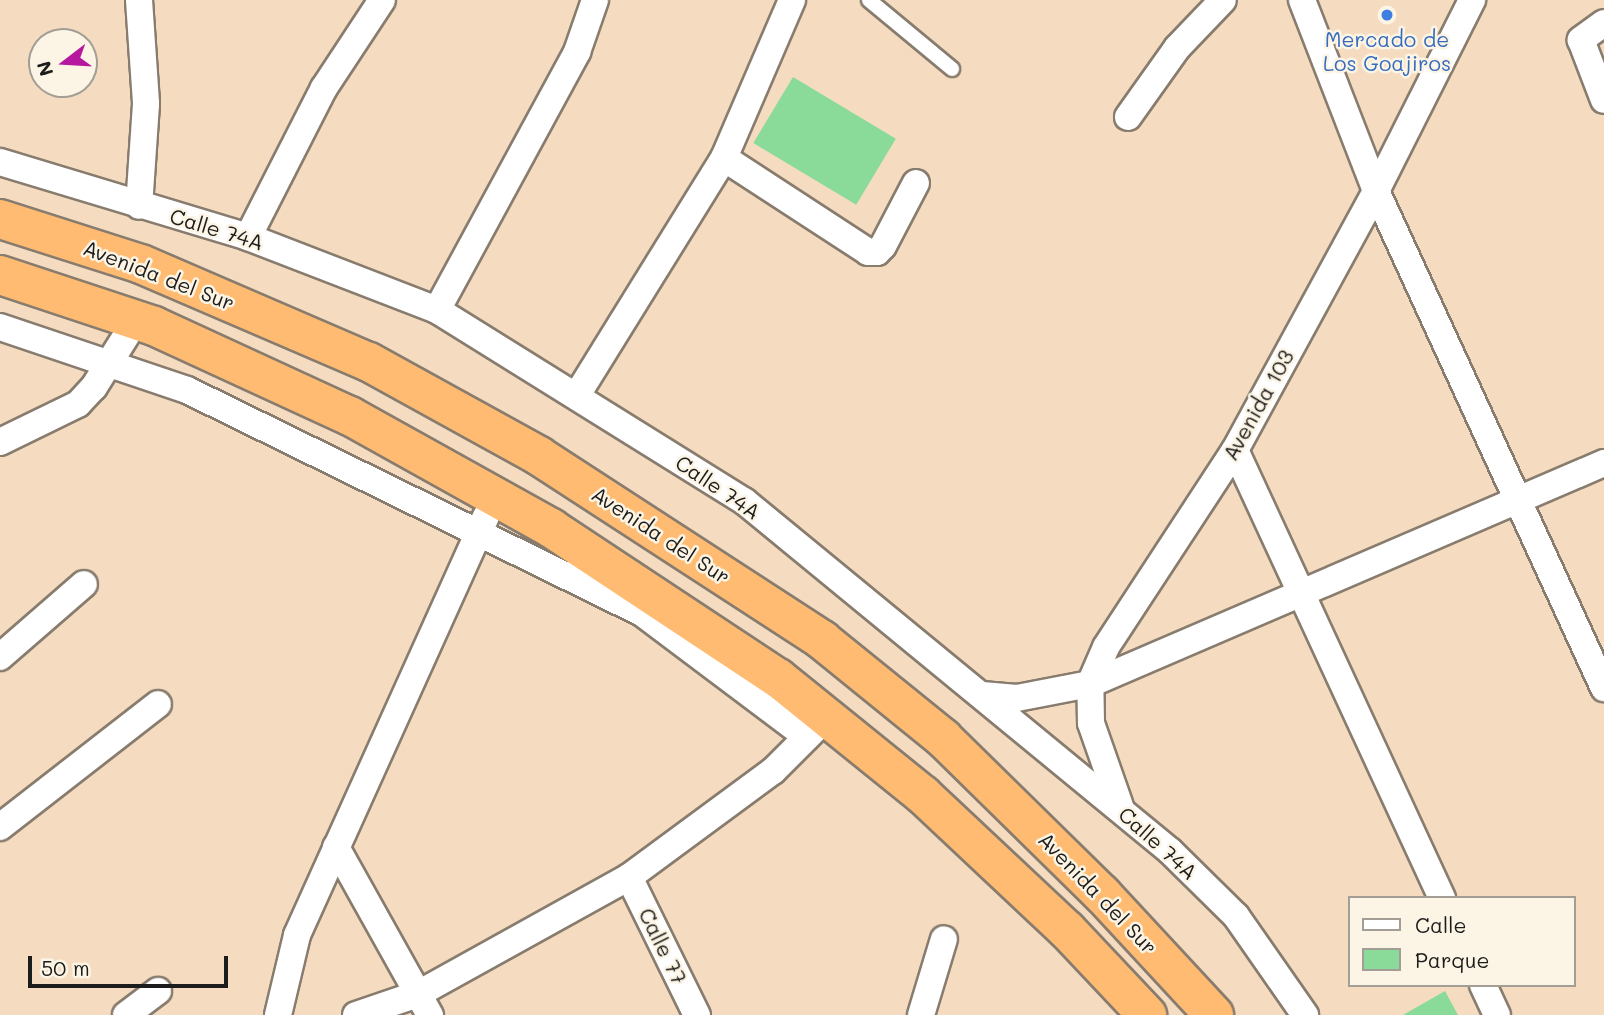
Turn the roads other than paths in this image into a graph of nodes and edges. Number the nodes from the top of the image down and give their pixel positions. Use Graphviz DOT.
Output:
graph roads {
  1 [pos="139,0"];
  2 [pos="382,0"];
  3 [pos="594,0"];
  4 [pos="792,0"];
  5 [pos="869,0"];
  6 [pos="1223,0"];
  7 [pos="1302,0"];
  8 [pos="1472,0"];
  9 [pos="1604,23"];
  10 [pos="951,69"];
  11 [pos="1604,100"];
  12 [pos="1128,117"];
  13 [pos="724,158"];
  14 [pos="0,162"];
  15 [pos="916,183"];
  16 [pos="1376,191"];
  17 [pos="139,206"];
  18 [pos="0,219"];
  19 [pos="248,237"];
  20 [pos="0,275"];
  21 [pos="437,310"];
  22 [pos="136,320"];
  23 [pos="0,327"];
  24 [pos="107,363"];
  25 [pos="578,395"];
  26 [pos="0,442"];
  27 [pos="1234,450"];
  28 [pos="1604,463"];
  29 [pos="497,497"];
  30 [pos="1518,501"];
  31 [pos="478,531"];
  32 [pos="84,584"];
  33 [pos="1300,597"];
  34 [pos="0,657"];
  35 [pos="1090,684"];
  36 [pos="1604,688"];
  37 [pos="982,695"];
  38 [pos="158,704"];
  39 [pos="817,727"];
  40 [pos="1122,811"];
  41 [pos="0,827"];
  42 [pos="336,847"];
  43 [pos="629,877"];
  44 [pos="1441,896"];
  45 [pos="944,939"];
  46 [pos="1484,987"];
  47 [pos="158,992"];
  48 [pos="424,1004"];
  49 [pos="126,1015"];
  50 [pos="278,1015"];
  51 [pos="356,1015"];
  52 [pos="697,1015"];
  53 [pos="922,1015"];
  54 [pos="1147,1015"];
  55 [pos="1214,1015"];
  56 [pos="1305,1015"];
  57 [pos="1497,1015"];
  1 -- 17 [label="street"];
  2 -- 19 [label="street"];
  3 -- 21 [label="street"];
  4 -- 13 [label="street"];
  5 -- 10 [label="lane"];
  6 -- 12 [label="street"];
  7 -- 16 [label="street"];
  8 -- 16 [label="street, Avenida 103"];
  9 -- 11 [label="street"];
  13 -- 15 [label="street"];
  13 -- 25 [label="street"];
  14 -- 17 [label="street, Calle 74A"];
  16 -- 27 [label="street, Avenida 103"];
  16 -- 30 [label="street"];
  17 -- 19 [label="street, Calle 74A"];
  18 -- 55 [label="highway, Avenida del Sur"];
  19 -- 21 [label="street, Calle 74A"];
  20 -- 22 [label="highway"];
  21 -- 25 [label="street, Calle 74A"];
  22 -- 24 [label="street"];
  22 -- 29 [label="highway"];
  23 -- 24 [label="street"];
  24 -- 26 [label="street"];
  24 -- 31 [label="street"];
  25 -- 37 [label="street, Calle 74A"];
  27 -- 33 [label="street"];
  27 -- 35 [label="street, Avenida 103"];
  28 -- 30 [label="street"];
  29 -- 31 [label="street"];
  29 -- 39 [label="highway"];
  30 -- 33 [label="street"];
  30 -- 36 [label="street"];
  31 -- 39 [label="street"];
  31 -- 42 [label="street"];
  32 -- 34 [label="street"];
  33 -- 35 [label="street"];
  33 -- 44 [label="street"];
  35 -- 37 [label="street"];
  35 -- 40 [label="street, Avenida 103"];
  37 -- 40 [label="street, Calle 74A"];
  38 -- 41 [label="street"];
  39 -- 43 [label="street"];
  39 -- 54 [label="highway"];
  40 -- 56 [label="street, Calle 74A"];
  42 -- 48 [label="street"];
  42 -- 50 [label="street"];
  43 -- 48 [label="street"];
  43 -- 52 [label="street, Calle 77"];
  45 -- 53 [label="street"];
  46 -- 57 [label="street"];
  47 -- 49 [label="street"];
  48 -- 51 [label="street"];
}
